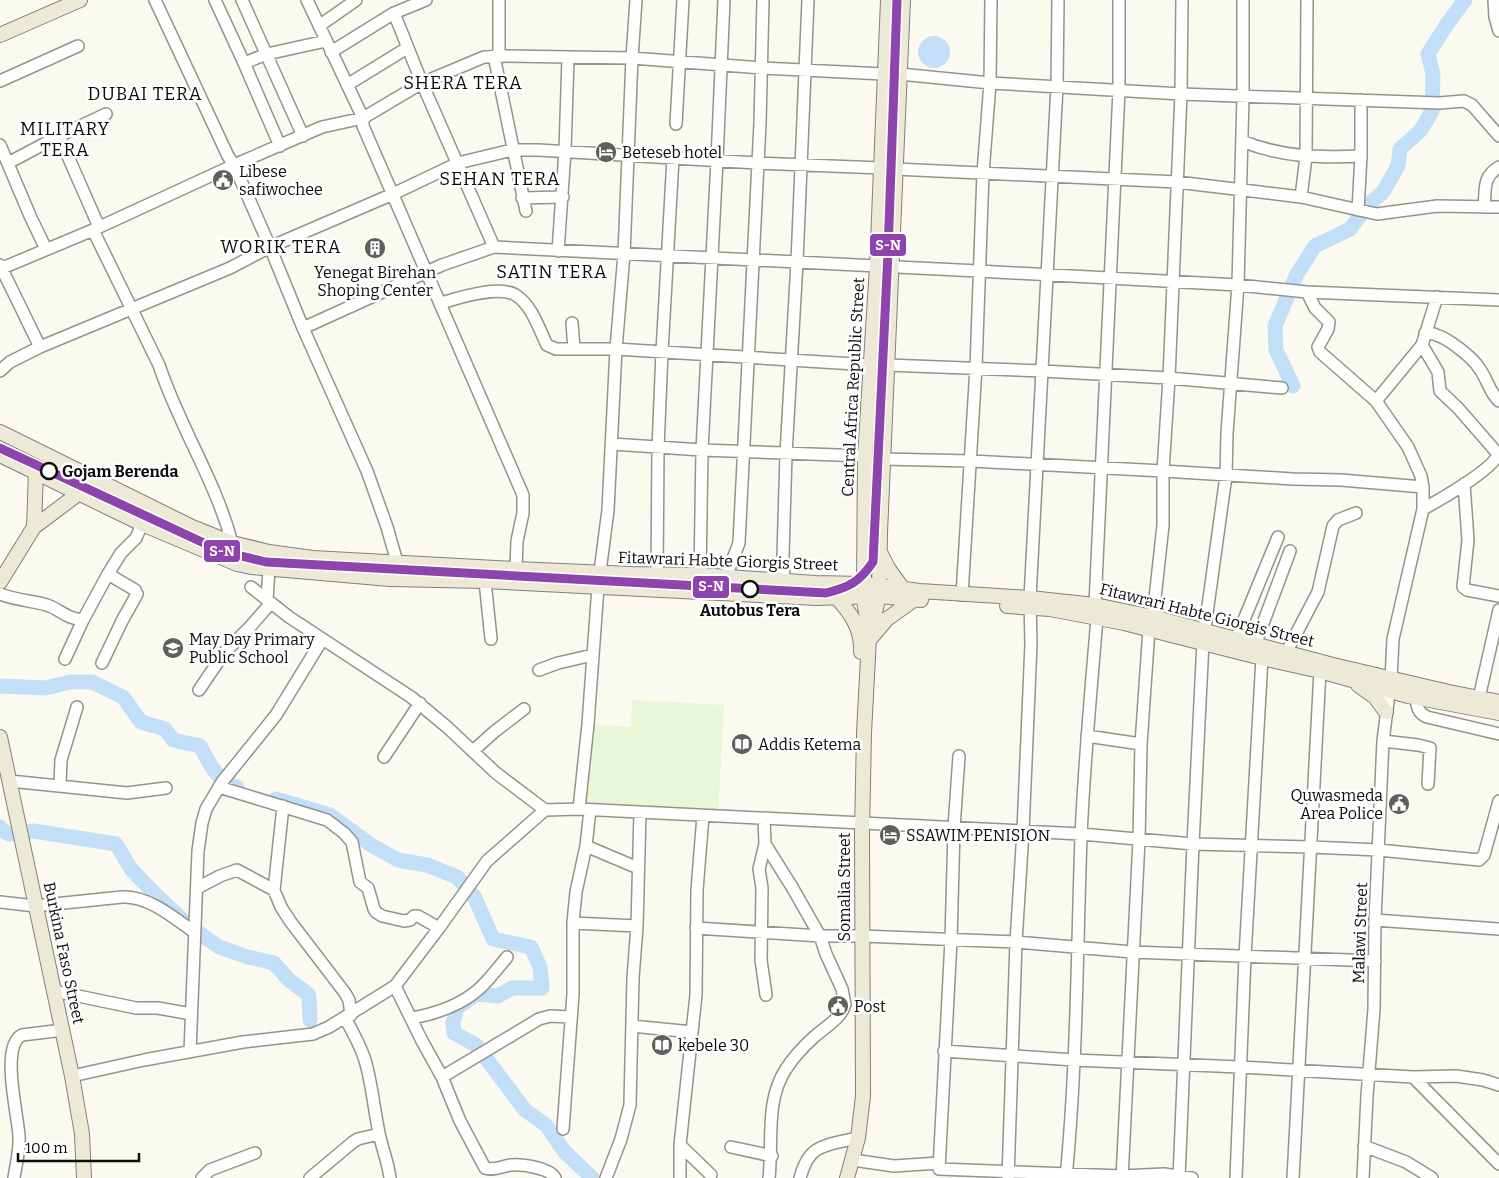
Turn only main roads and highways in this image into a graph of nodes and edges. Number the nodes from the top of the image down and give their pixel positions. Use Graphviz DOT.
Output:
graph roads {
  1 [pos="80,0"];
  2 [pos="888,0"];
  3 [pos="903,0"];
  4 [pos="62,4"];
  5 [pos="0,35"];
  6 [pos="888,169"];
  7 [pos="0,432"];
  8 [pos="0,455"];
  9 [pos="36,471"];
  10 [pos="78,494"];
  11 [pos="34,527"];
  12 [pos="881,554"];
  13 [pos="864,555"];
  14 [pos="599,580"];
  15 [pos="0,582"];
  16 [pos="842,583"];
  17 [pos="903,589"];
  18 [pos="863,590"];
  19 [pos="879,591"];
  20 [pos="836,597"];
  21 [pos="915,600"];
  22 [pos="1030,602"];
  23 [pos="870,637"];
  24 [pos="1204,637"];
  25 [pos="1349,679"];
  26 [pos="1390,684"];
  27 [pos="1412,697"];
  28 [pos="1499,702"];
  29 [pos="1499,712"];
  30 [pos="0,737"];
  31 [pos="858,823"];
  32 [pos="855,1139"];
  33 [pos="84,1178"];
  34 [pos="840,1178"];
  35 [pos="847,1178"];
  1 -- 4 [label="main road"];
  2 -- 6 [label="main road, Central Africa Republic Street"];
  3 -- 6 [label="main road, Central Africa Republic Street"];
  4 -- 5 [label="main road"];
  6 -- 12 [label="main road, Central Africa Republic Street"];
  6 -- 13 [label="main road, Central Africa Republic Street"];
  7 -- 14 [label="main road, Fitawrari Habte Giorgis Street"];
  8 -- 9 [label="main road"];
  9 -- 10 [label="main road"];
  9 -- 11 [label="main road"];
  10 -- 11 [label="main road"];
  10 -- 14 [label="main road"];
  11 -- 15 [label="main road"];
  12 -- 17 [label="main road"];
  12 -- 19 [label="main road, Central Africa Republic Street"];
  13 -- 16 [label="main road"];
  13 -- 18 [label="main road, Central Africa Republic Street"];
  14 -- 16 [label="main road, Fitawrari Habte Giorgis Street"];
  14 -- 20 [label="main road"];
  16 -- 18 [label="main road, Fitawrari Habte Giorgis Street"];
  17 -- 19 [label="main road, Fitawrari Habte Giorgis Street"];
  17 -- 22 [label="main road, Fitawrari Habte Giorgis Street"];
  18 -- 19 [label="main road"];
  18 -- 20 [label="main road"];
  18 -- 23 [label="main road, Central Africa Republic Street"];
  19 -- 21 [label="main road"];
  19 -- 23 [label="main road, Somalia Street"];
  20 -- 31 [label="main road"];
  21 -- 22 [label="main road"];
  21 -- 23 [label="main road"];
  22 -- 24 [label="main road, Fitawrari Habte Giorgis Street"];
  23 -- 31 [label="main road, Somalia Street"];
  24 -- 25 [label="main road"];
  24 -- 26 [label="main road, Fitawrari Habte Giorgis Street"];
  25 -- 26 [label="main road"];
  25 -- 27 [label="main road"];
  26 -- 27 [label="main road"];
  26 -- 28 [label="main road, Fitawrari Habte Giorgis Street"];
  27 -- 29 [label="main road"];
  30 -- 33 [label="main road, Burkina Faso Street"];
  31 -- 32 [label="main road, Somalia Street"];
  32 -- 34 [label="main road"];
  32 -- 35 [label="main road, Somalia Street"];
}
